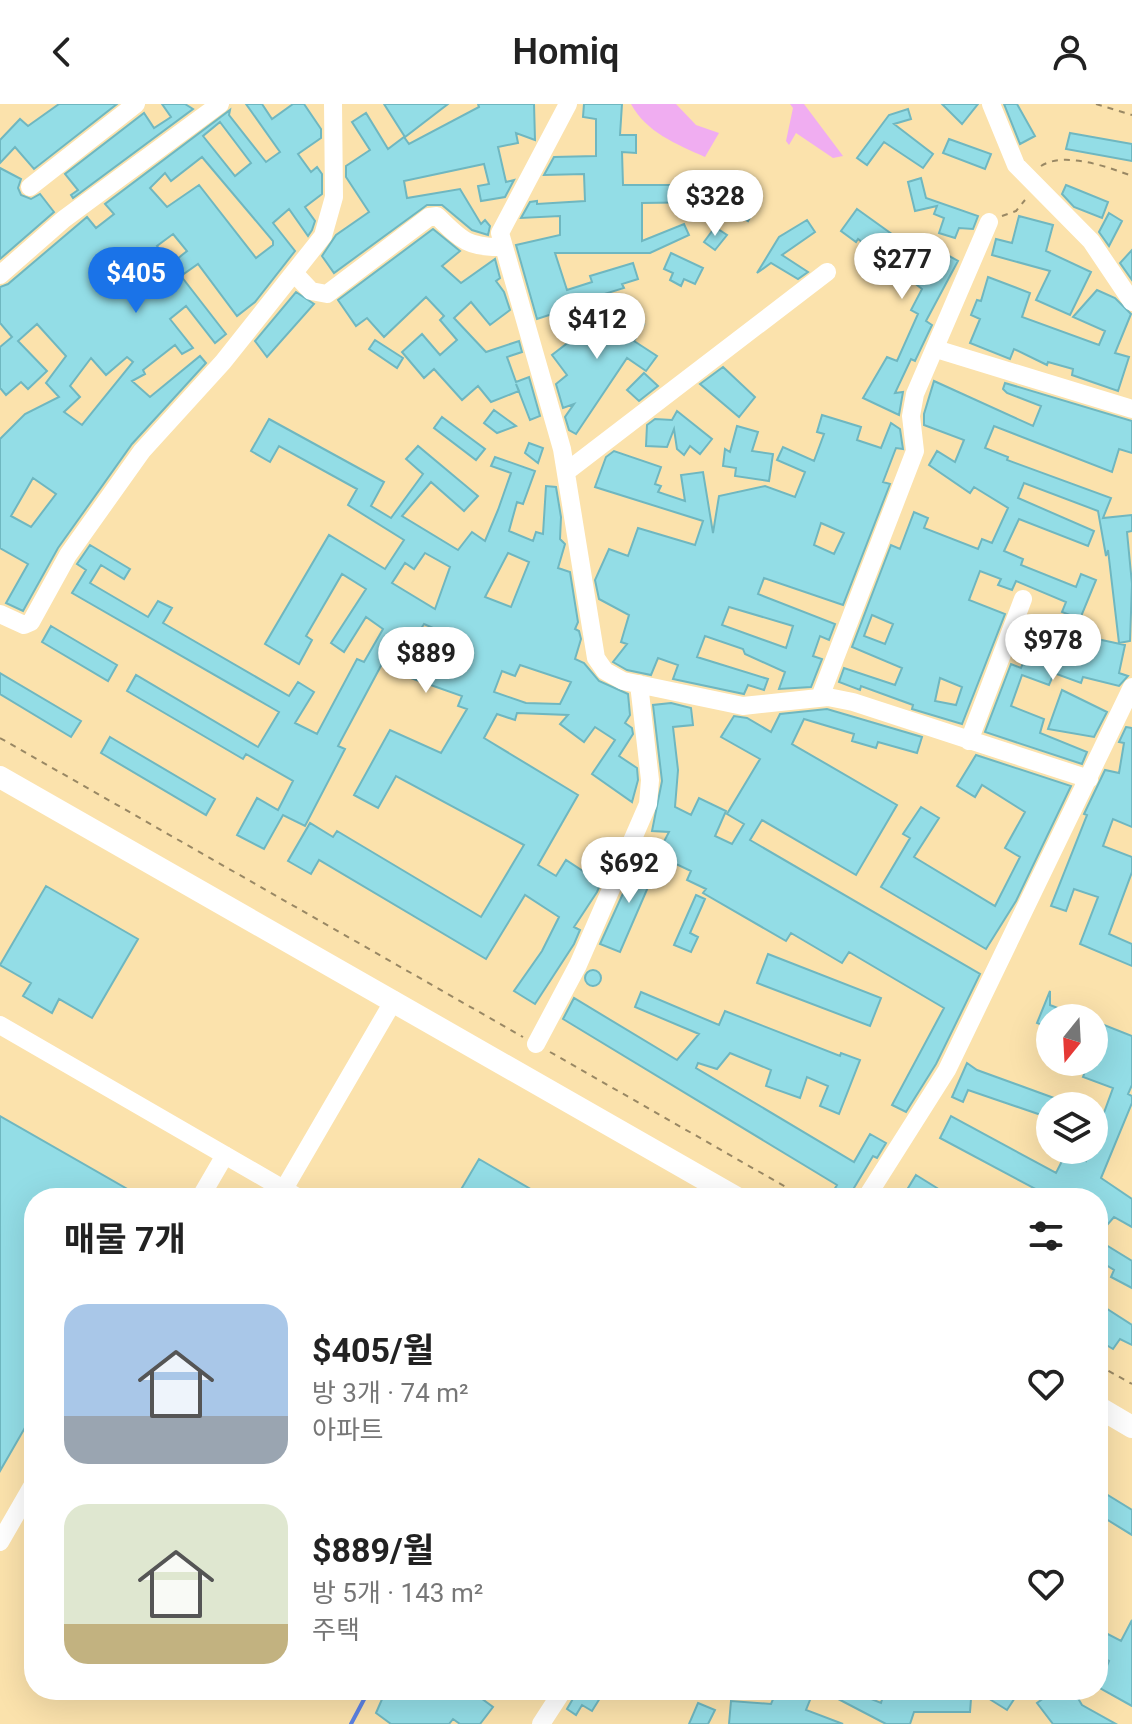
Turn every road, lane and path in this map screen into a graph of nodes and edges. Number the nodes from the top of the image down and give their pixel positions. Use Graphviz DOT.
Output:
graph roads {
  1 [pos="136,104"];
  2 [pos="220,104"];
  3 [pos="333,104"];
  4 [pos="568,104"];
  5 [pos="991,104"];
  6 [pos="1096,104"];
  7 [pos="1132,115"];
  8 [pos="1132,176"];
  9 [pos="1030,182"];
  10 [pos="30,187"];
  11 [pos="989,222"];
  12 [pos="503,247"];
  13 [pos="827,272"];
  14 [pos="295,274"];
  15 [pos="0,275"];
  16 [pos="1132,302"];
  17 [pos="936,349"];
  18 [pos="1132,409"];
  19 [pos="566,472"];
  20 [pos="1023,599"];
  21 [pos="0,614"];
  22 [pos="639,684"];
  23 [pos="1132,687"];
  24 [pos="828,697"];
  25 [pos="0,738"];
  26 [pos="969,741"];
  27 [pos="0,777"];
  28 [pos="1089,779"];
  29 [pos="394,1000"];
  30 [pos="0,1025"];
  31 [pos="536,1044"];
  32 [pos="225,1155"];
  33 [pos="206,1188"];
  34 [pos="282,1188"];
  35 [pos="295,1188"];
  36 [pos="720,1188"];
  37 [pos="788,1188"];
  38 [pos="872,1188"];
  39 [pos="1108,1371"];
  40 [pos="1132,1384"];
  41 [pos="1108,1413"];
  42 [pos="1132,1427"];
  43 [pos="24,1500"];
  44 [pos="0,1542"];
  45 [pos="557,1700"];
  46 [pos="541,1724"];
  1 -- 10 [label="street"];
  2 -- 15 [label="street"];
  3 -- 14 [label="street"];
  4 -- 12 [label="street"];
  5 -- 9 [label="street"];
  6 -- 7 [label="path"];
  8 -- 9 [label="path"];
  9 -- 11 [label="path"];
  9 -- 16 [label="street"];
  11 -- 17 [label="street"];
  12 -- 14 [label="street"];
  12 -- 19 [label="street"];
  13 -- 19 [label="street"];
  14 -- 21 [label="street"];
  17 -- 18 [label="street"];
  17 -- 24 [label="street"];
  19 -- 22 [label="street"];
  20 -- 26 [label="street"];
  22 -- 24 [label="street"];
  22 -- 31 [label="street"];
  23 -- 28 [label="street"];
  24 -- 26 [label="street"];
  25 -- 31 [label="path"];
  26 -- 28 [label="street"];
  27 -- 29 [label="main road"];
  28 -- 38 [label="street"];
  29 -- 35 [label="street"];
  29 -- 36 [label="main road"];
  30 -- 32 [label="street"];
  31 -- 37 [label="path"];
  32 -- 33 [label="street"];
  32 -- 34 [label="street"];
  39 -- 40 [label="path"];
  41 -- 42 [label="main road"];
  43 -- 44 [label="street"];
  45 -- 46 [label="street"];
}
